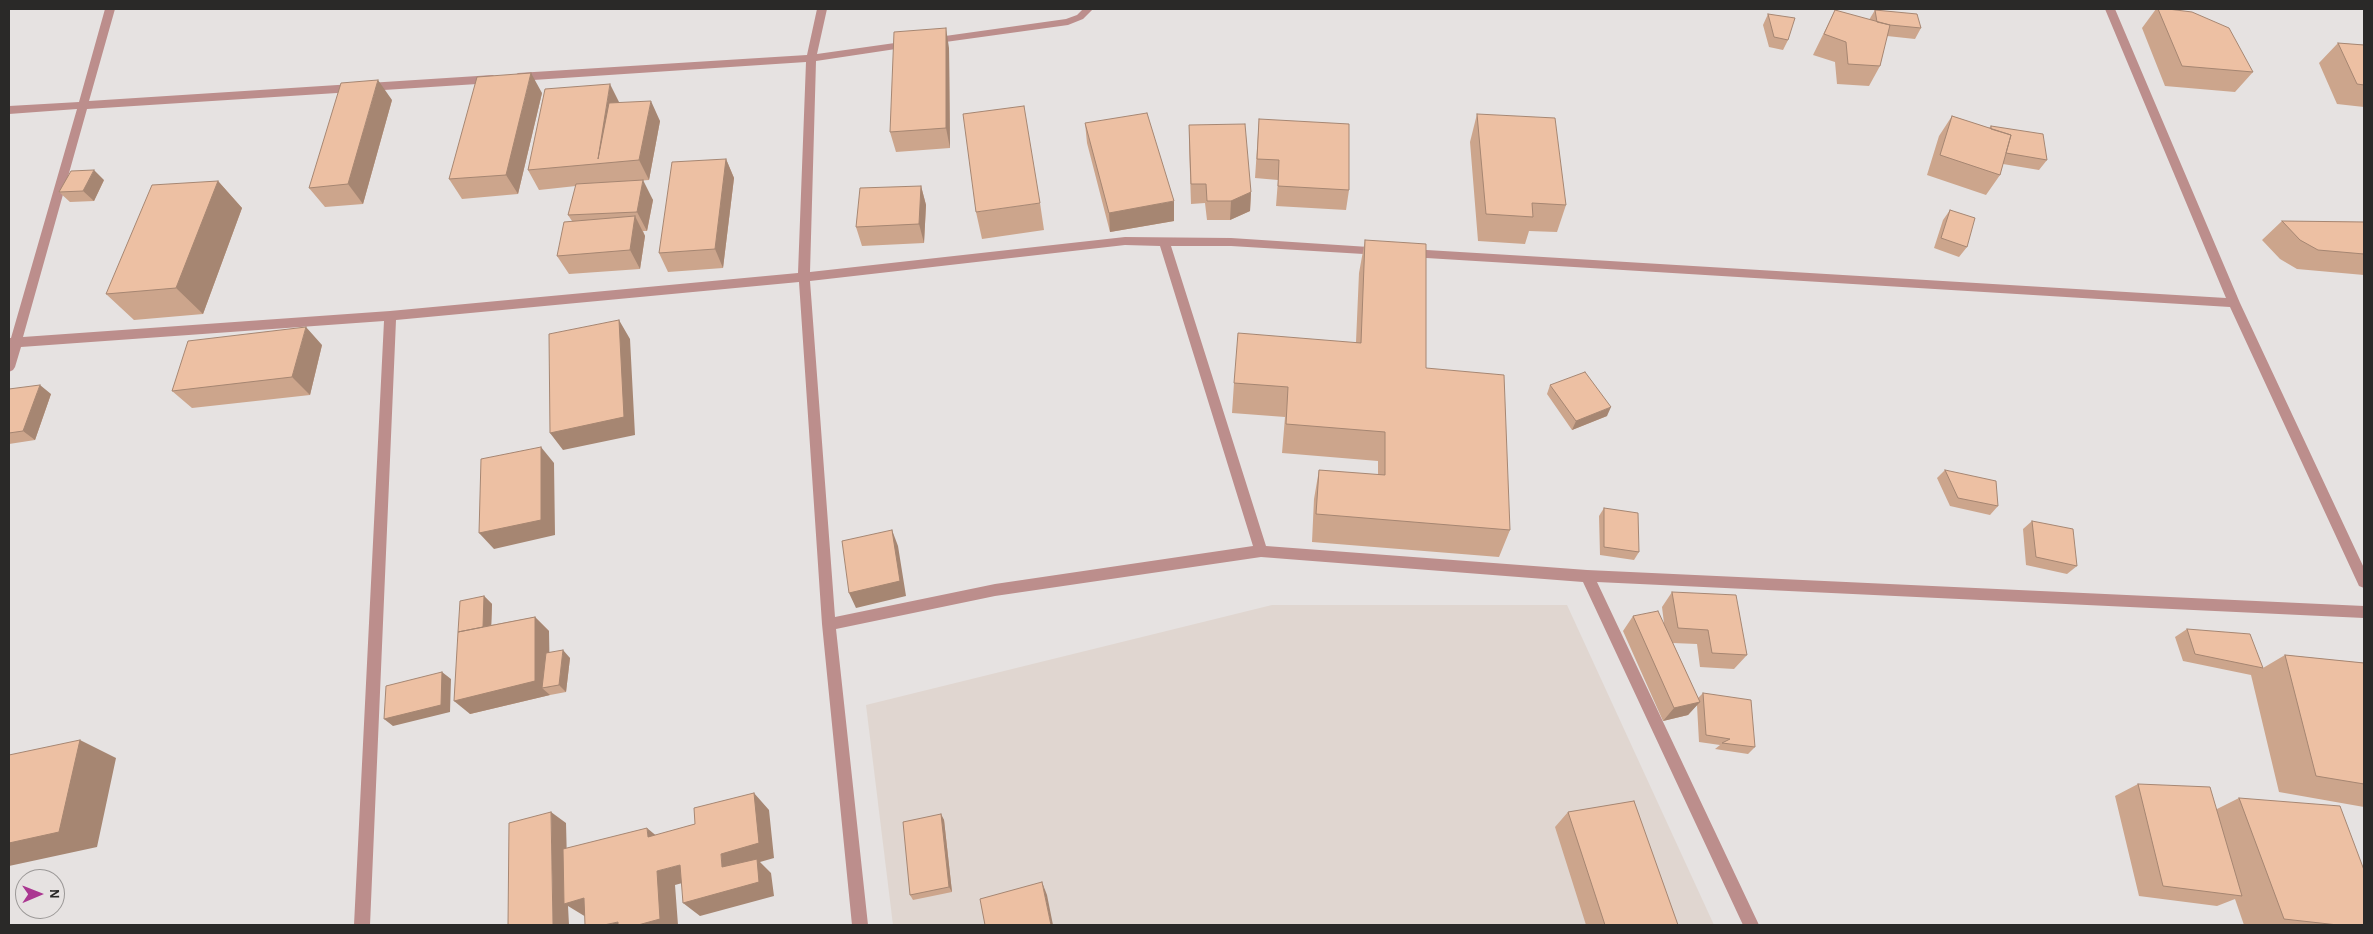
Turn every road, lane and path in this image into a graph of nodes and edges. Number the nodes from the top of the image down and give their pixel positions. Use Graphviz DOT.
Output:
graph roads {
  1 [pos="110,9"];
  2 [pos="822,9"];
  3 [pos="1088,9"];
  4 [pos="2110,9"];
  5 [pos="811,58"];
  6 [pos="82,106"];
  7 [pos="9,110"];
  8 [pos="1164,240"];
  9 [pos="804,277"];
  10 [pos="2234,303"];
  11 [pos="390,316"];
  12 [pos="12,343"];
  13 [pos="9,367"];
  14 [pos="1261,551"];
  15 [pos="1587,576"];
  16 [pos="2364,582"];
  17 [pos="2364,612"];
  18 [pos="829,624"];
  19 [pos="362,925"];
  20 [pos="860,925"];
  21 [pos="1751,925"];
  1 -- 6 [label="street"];
  2 -- 5 [label="street"];
  3 -- 5 [label="street"];
  4 -- 10 [label="street"];
  5 -- 6 [label="street"];
  5 -- 9 [label="street"];
  6 -- 7 [label="street"];
  6 -- 12 [label="street"];
  8 -- 9 [label="street"];
  8 -- 10 [label="street"];
  8 -- 14 [label="street"];
  9 -- 11 [label="street"];
  9 -- 18 [label="street"];
  10 -- 16 [label="street"];
  11 -- 12 [label="street"];
  11 -- 19 [label="street"];
  12 -- 13 [label="street"];
  14 -- 15 [label="street"];
  14 -- 18 [label="street"];
  15 -- 17 [label="street"];
  15 -- 21 [label="street"];
  18 -- 20 [label="street"];
}
